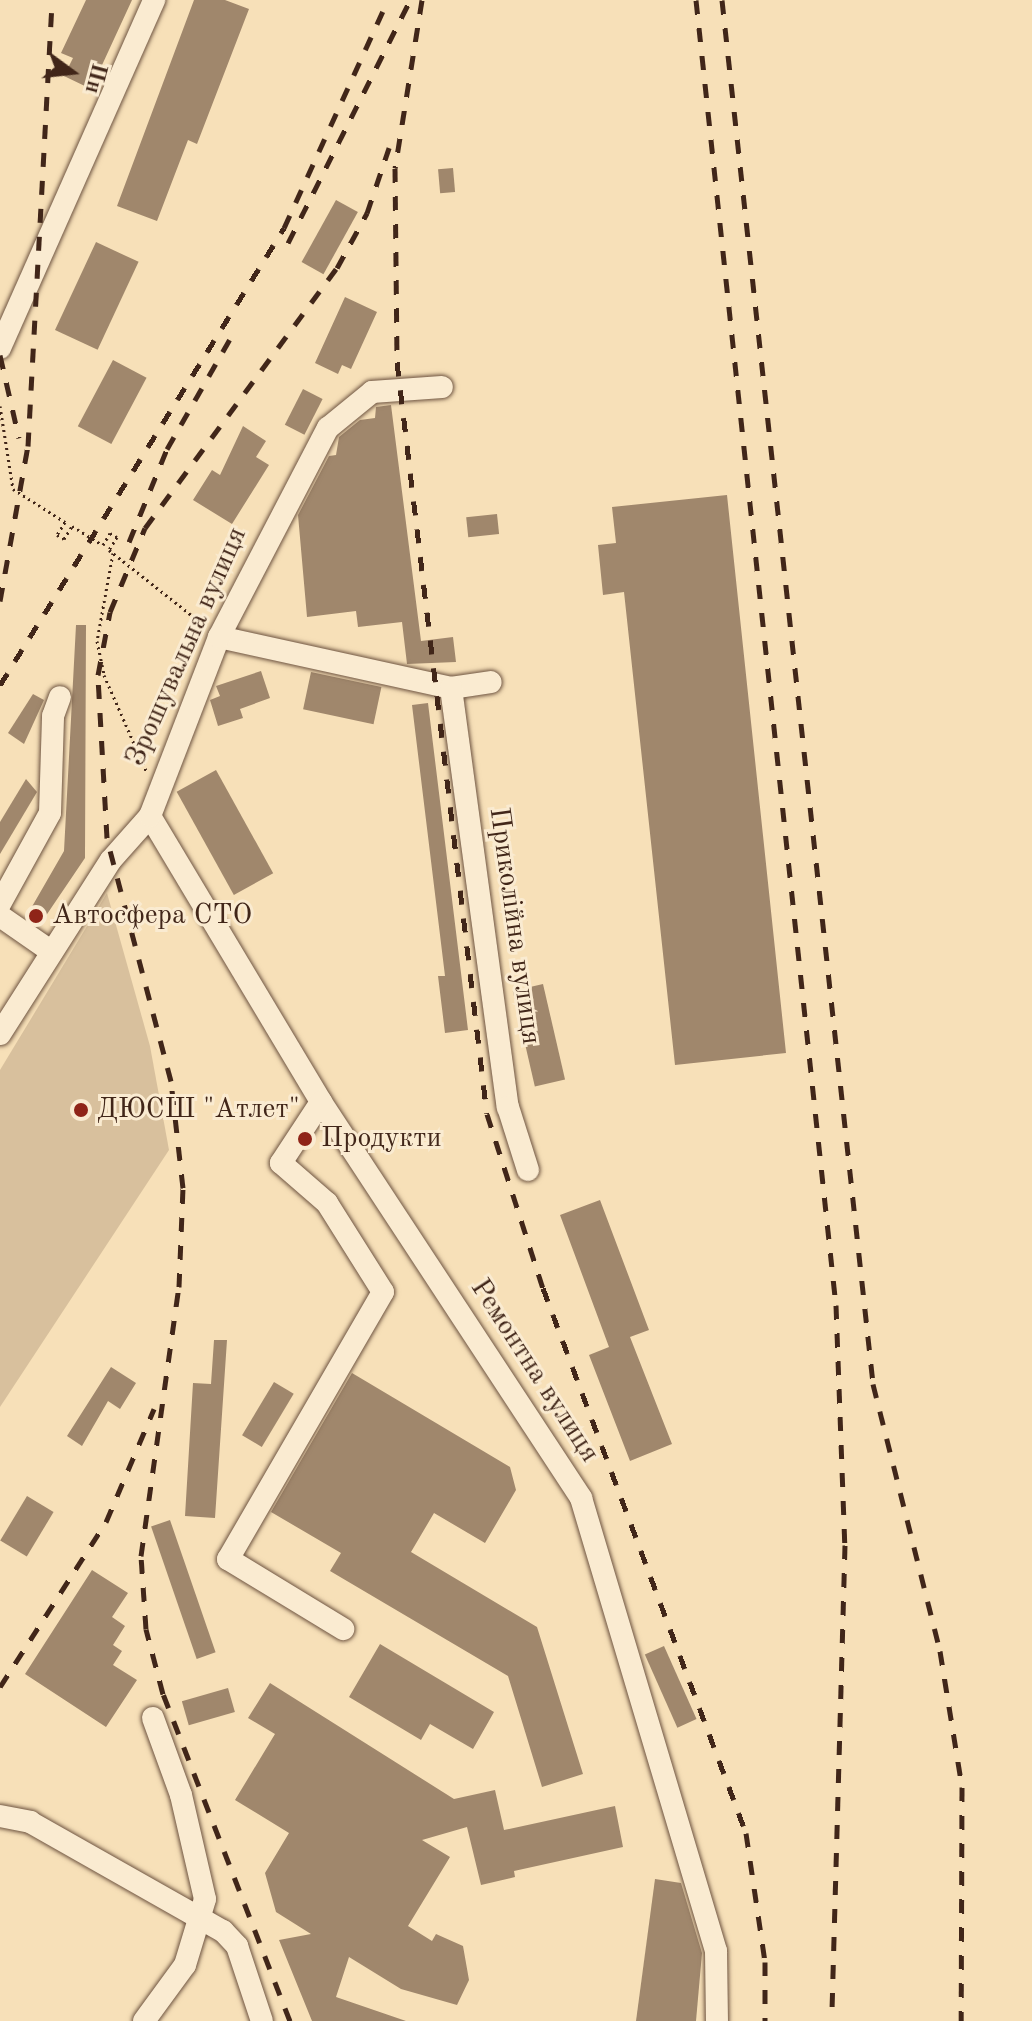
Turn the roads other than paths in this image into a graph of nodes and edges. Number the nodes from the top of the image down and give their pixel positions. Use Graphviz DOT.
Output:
graph roads {
  1 [pos="154,0"];
  2 [pos="0,348"];
  3 [pos="442,387"];
  4 [pos="219,637"];
  5 [pos="491,682"];
  6 [pos="451,688"];
  7 [pos="60,697"];
  8 [pos="150,816"];
  9 [pos="0,904"];
  10 [pos="0,916"];
  11 [pos="52,952"];
  12 [pos="0,1034"];
  13 [pos="321,1102"];
  14 [pos="528,1170"];
  15 [pos="343,1629"];
  16 [pos="153,1718"];
  17 [pos="0,1816"];
  18 [pos="201,1921"];
  19 [pos="144,2021"];
  20 [pos="262,2021"];
  21 [pos="717,2021"];
  1 -- 2 [label="street"];
  3 -- 4 [label="street, Зрошувальна вулиця"];
  4 -- 6 [label="street"];
  4 -- 8 [label="street, Зрошувальна вулиця"];
  5 -- 6 [label="street"];
  6 -- 14 [label="street, Приколійна вулиця"];
  7 -- 9 [label="street"];
  8 -- 11 [label="street"];
  8 -- 13 [label="street, Ремонтна вулиця"];
  10 -- 11 [label="street"];
  11 -- 12 [label="street"];
  13 -- 15 [label="street"];
  13 -- 21 [label="street, Ремонтна вулиця"];
  16 -- 18 [label="street"];
  17 -- 18 [label="street"];
  18 -- 19 [label="street"];
  18 -- 20 [label="street"];
}
